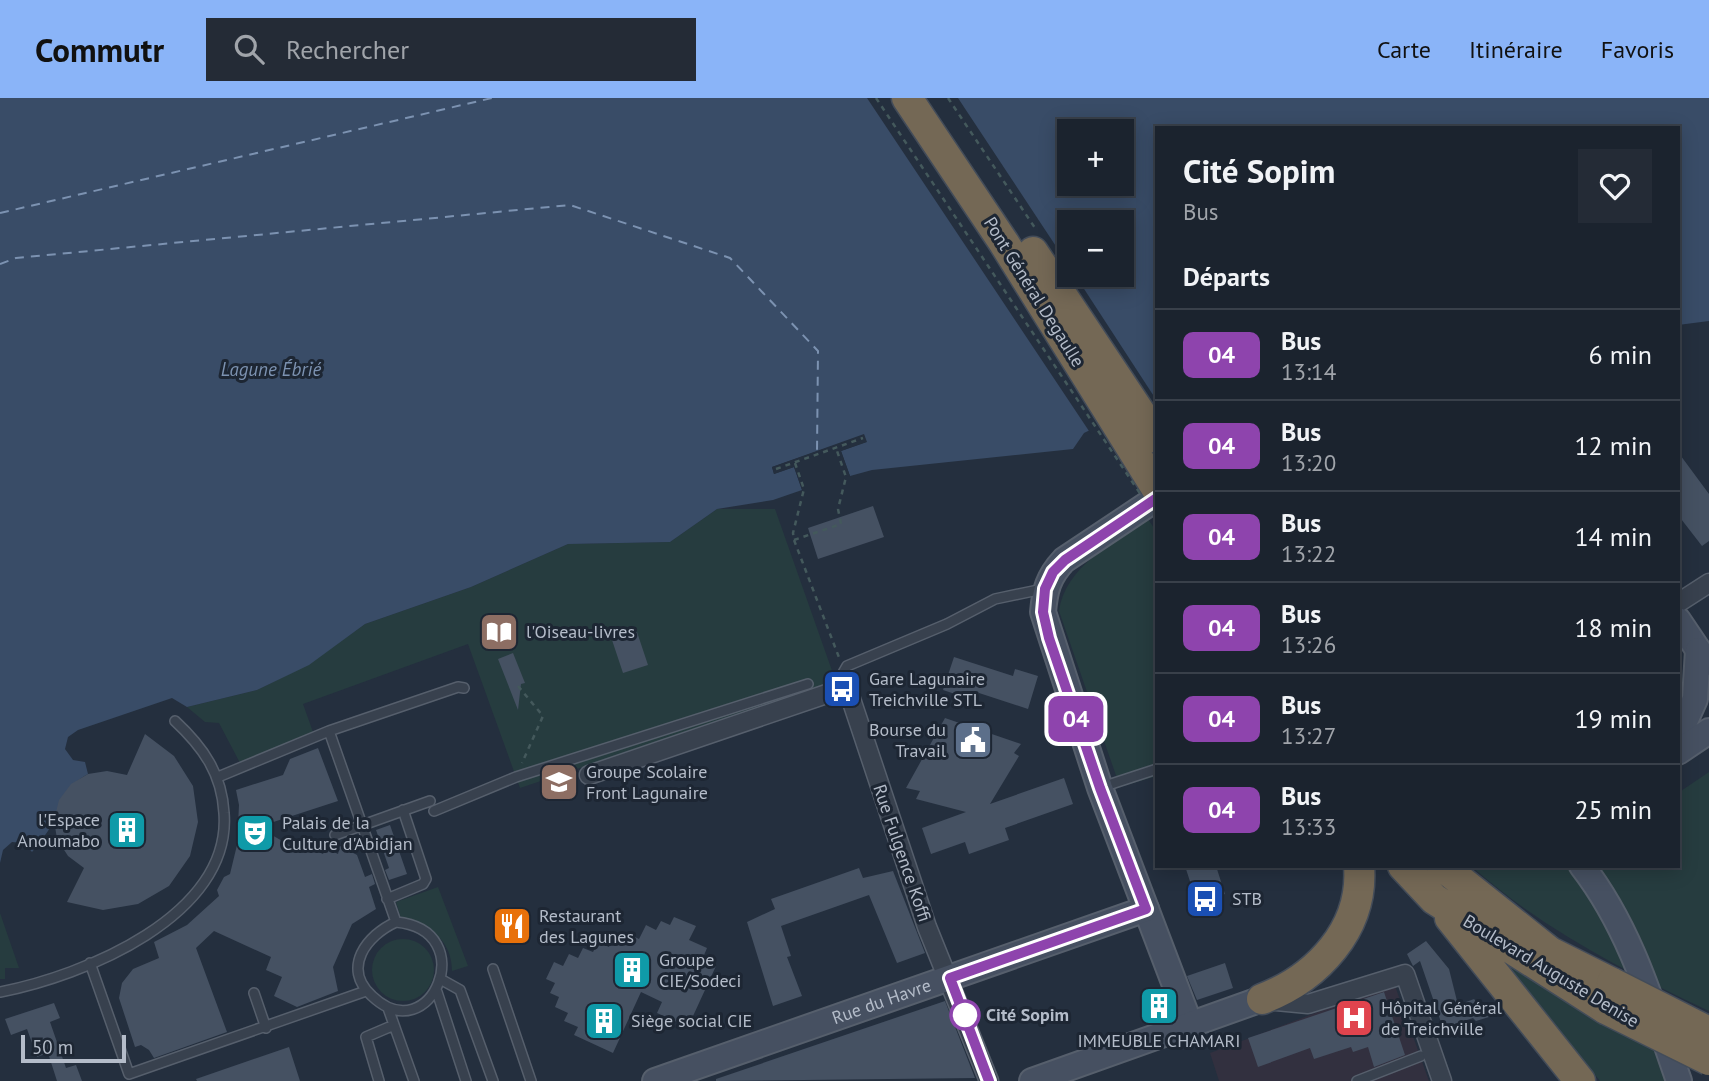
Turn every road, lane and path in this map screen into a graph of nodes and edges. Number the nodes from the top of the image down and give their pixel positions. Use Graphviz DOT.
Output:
graph roads {
  1 [pos="876,98"];
  2 [pos="907,98"];
  3 [pos="930,98"];
  4 [pos="1155,435"];
  5 [pos="863,438"];
  6 [pos="836,448"];
  7 [pos="795,463"];
  8 [pos="776,469"];
  9 [pos="1155,486"];
  10 [pos="1155,499"];
  11 [pos="1155,516"];
  12 [pos="794,540"];
  13 [pos="1709,583"];
  14 [pos="1045,589"];
  15 [pos="1680,602"];
  16 [pos="1680,623"];
  17 [pos="1704,658"];
  18 [pos="845,678"];
  19 [pos="808,684"];
  20 [pos="518,686"];
  21 [pos="464,688"];
  22 [pos="175,721"];
  23 [pos="1709,731"];
  24 [pos="329,732"];
  25 [pos="1680,733"];
  26 [pos="1680,751"];
  27 [pos="1155,770"];
  28 [pos="589,775"];
  29 [pos="218,777"];
  30 [pos="516,777"];
  31 [pos="1100,788"];
  32 [pos="430,801"];
  33 [pos="403,810"];
  34 [pos="434,811"];
  35 [pos="361,825"];
  36 [pos="334,835"];
  37 [pos="1359,868"];
  38 [pos="1405,868"];
  39 [pos="1445,868"];
  40 [pos="1583,868"];
  41 [pos="387,899"];
  42 [pos="1434,899"];
  43 [pos="1146,909"];
  44 [pos="396,922"];
  45 [pos="90,963"];
  46 [pos="493,969"];
  47 [pos="950,978"];
  48 [pos="442,980"];
  49 [pos="366,991"];
  50 [pos="0,992"];
  51 [pos="437,992"];
  52 [pos="254,993"];
  53 [pos="1609,996"];
  54 [pos="1262,999"];
  55 [pos="388,1008"];
  56 [pos="394,1025"];
  57 [pos="1191,1027"];
  58 [pos="266,1028"];
  59 [pos="1709,1032"];
  60 [pos="1421,1056"];
  61 [pos="1709,1060"];
  62 [pos="379,1081"];
  63 [pos="414,1081"];
  64 [pos="466,1081"];
  65 [pos="493,1081"];
  66 [pos="531,1081"];
  67 [pos="655,1081"];
  68 [pos="989,1081"];
  69 [pos="1032,1081"];
  70 [pos="1357,1081"];
  71 [pos="1442,1081"];
  72 [pos="1580,1081"];
  73 [pos="1679,1081"];
  1 -- 11 [label="path, bridge"];
  2 -- 9 [label="highway, Pont Général Degaulle"];
  3 -- 4 [label="highway, Pont Général Degaulle"];
  5 -- 6 [label="path"];
  6 -- 7 [label="path"];
  6 -- 12 [label="path"];
  7 -- 8 [label="path"];
  7 -- 12 [label="path"];
  10 -- 14 [label="main road"];
  12 -- 18 [label="path"];
  13 -- 15 [label="street"];
  14 -- 18 [label="lane"];
  14 -- 31 [label="main road"];
  16 -- 17 [label="main road"];
  17 -- 25 [label="main road"];
  18 -- 28 [label="street"];
  18 -- 47 [label="street, Rue Fulgence Koffi"];
  19 -- 30 [label="lane"];
  20 -- 30 [label="path"];
  21 -- 24 [label="lane"];
  22 -- 29 [label="lane"];
  23 -- 26 [label="main road"];
  24 -- 29 [label="lane"];
  24 -- 35 [label="lane"];
  27 -- 31 [label="lane"];
  29 -- 45 [label="lane"];
  30 -- 34 [label="lane"];
  31 -- 43 [label="main road"];
  32 -- 33 [label="lane"];
  33 -- 35 [label="lane"];
  33 -- 41 [label="lane"];
  35 -- 36 [label="lane"];
  35 -- 41 [label="lane"];
  37 -- 54 [label="highway"];
  38 -- 42 [label="highway, Boulevard Auguste Denise"];
  39 -- 53 [label="highway, Boulevard Auguste Denise"];
  40 -- 73 [label="main road"];
  41 -- 44 [label="lane"];
  42 -- 53 [label="highway, Boulevard Auguste Denise"];
  42 -- 72 [label="highway"];
  43 -- 47 [label="main road, Rue du Havre"];
  43 -- 57 [label="main road"];
  44 -- 48 [label="lane"];
  44 -- 49 [label="lane"];
  45 -- 50 [label="lane"];
  45 -- 58 [label="lane"];
  46 -- 66 [label="lane"];
  47 -- 67 [label="main road, Rue du Havre"];
  47 -- 68 [label="street, Rue Fulgence Koffi"];
  48 -- 51 [label="lane"];
  48 -- 65 [label="lane"];
  49 -- 55 [label="lane"];
  49 -- 58 [label="lane"];
  51 -- 55 [label="lane"];
  51 -- 64 [label="lane"];
  52 -- 58 [label="lane"];
  53 -- 59 [label="highway, Boulevard Auguste Denise, bridge"];
  53 -- 61 [label="highway, Boulevard Auguste Denise, bridge"];
  54 -- 57 [label="main road"];
  54 -- 71 [label="street"];
  55 -- 56 [label="lane"];
  56 -- 62 [label="lane"];
  56 -- 63 [label="lane"];
  57 -- 69 [label="main road"];
  60 -- 70 [label="lane"];
}
